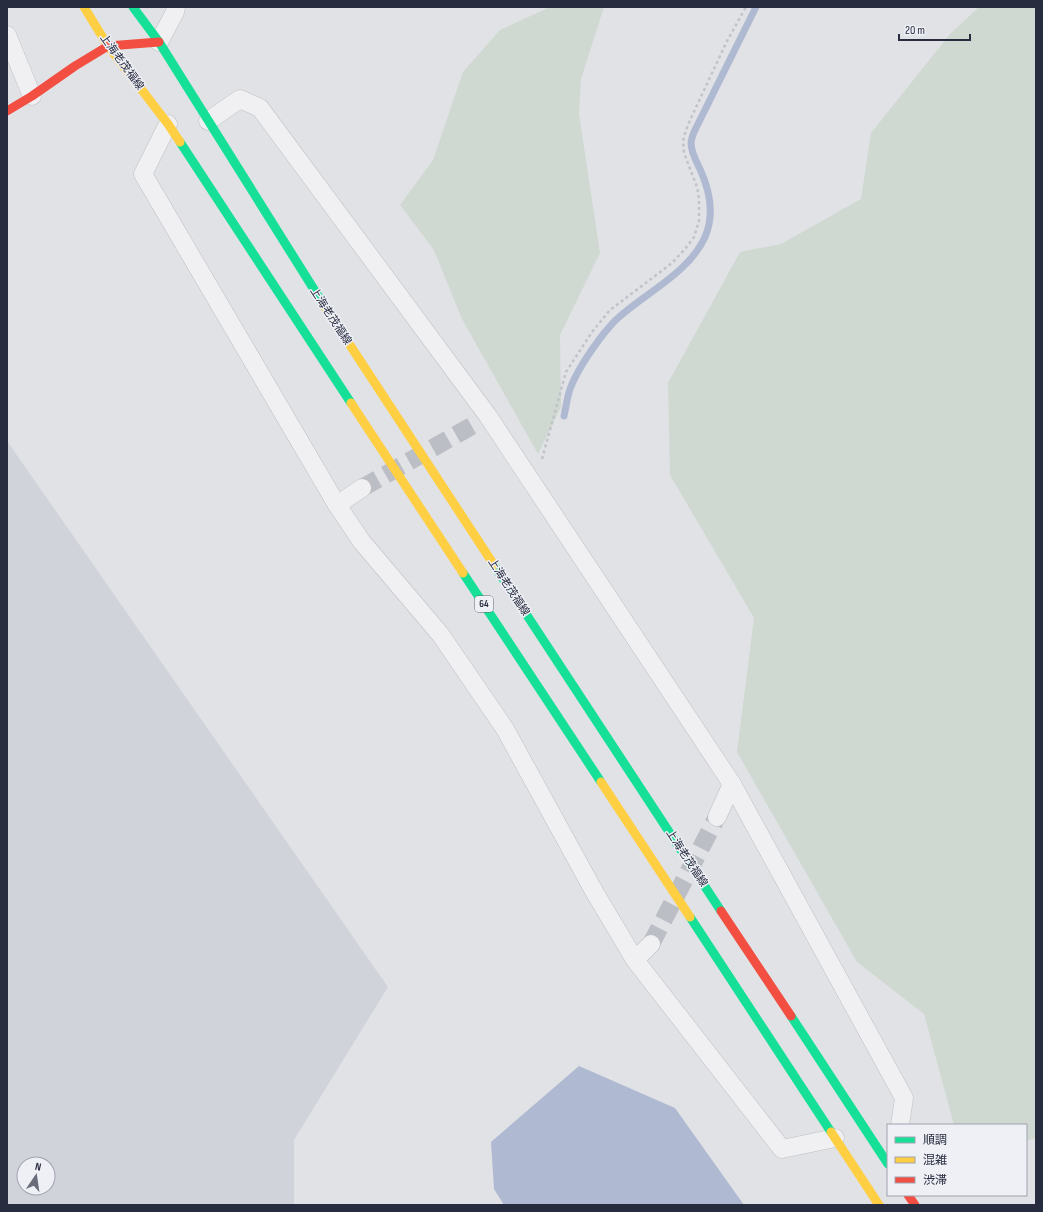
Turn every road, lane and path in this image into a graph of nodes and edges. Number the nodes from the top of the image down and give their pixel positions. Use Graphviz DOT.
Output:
graph roads {
  1 [pos="84,7"];
  2 [pos="133,7"];
  3 [pos="176,7"];
  4 [pos="746,7"];
  5 [pos="7,34"];
  6 [pos="159,42"];
  7 [pos="108,46"];
  8 [pos="32,96"];
  9 [pos="7,110"];
  10 [pos="208,121"];
  11 [pos="168,124"];
  12 [pos="535,487"];
  13 [pos="362,488"];
  14 [pos="337,504"];
  15 [pos="732,784"];
  16 [pos="717,817"];
  17 [pos="650,944"];
  18 [pos="635,960"];
  19 [pos="900,1124"];
  20 [pos="835,1138"];
  21 [pos="887,1162"];
  22 [pos="909,1196"];
  23 [pos="879,1205"];
  24 [pos="915,1205"];
  1 -- 7 [label="main road, 上海老茂福線 / 64"];
  2 -- 6 [label="main road, 上海老茂福線"];
  3 -- 6 [label="street"];
  4 -- 12 [label="path"];
  5 -- 8 [label="street"];
  6 -- 7 [label="main road"];
  6 -- 10 [label="main road, 上海老茂福線"];
  7 -- 8 [label="main road"];
  7 -- 11 [label="main road, 上海老茂福線 / 64"];
  8 -- 9 [label="main road"];
  10 -- 12 [label="street"];
  10 -- 21 [label="main road, 上海老茂福線"];
  11 -- 14 [label="street"];
  11 -- 20 [label="main road, 上海老茂福線 / 64"];
  12 -- 15 [label="street"];
  13 -- 14 [label="street"];
  14 -- 18 [label="street"];
  15 -- 16 [label="street"];
  15 -- 19 [label="street"];
  17 -- 18 [label="street"];
  18 -- 20 [label="street"];
  20 -- 23 [label="main road, 上海老茂福線 / 64"];
  22 -- 24 [label="main road"];
}
